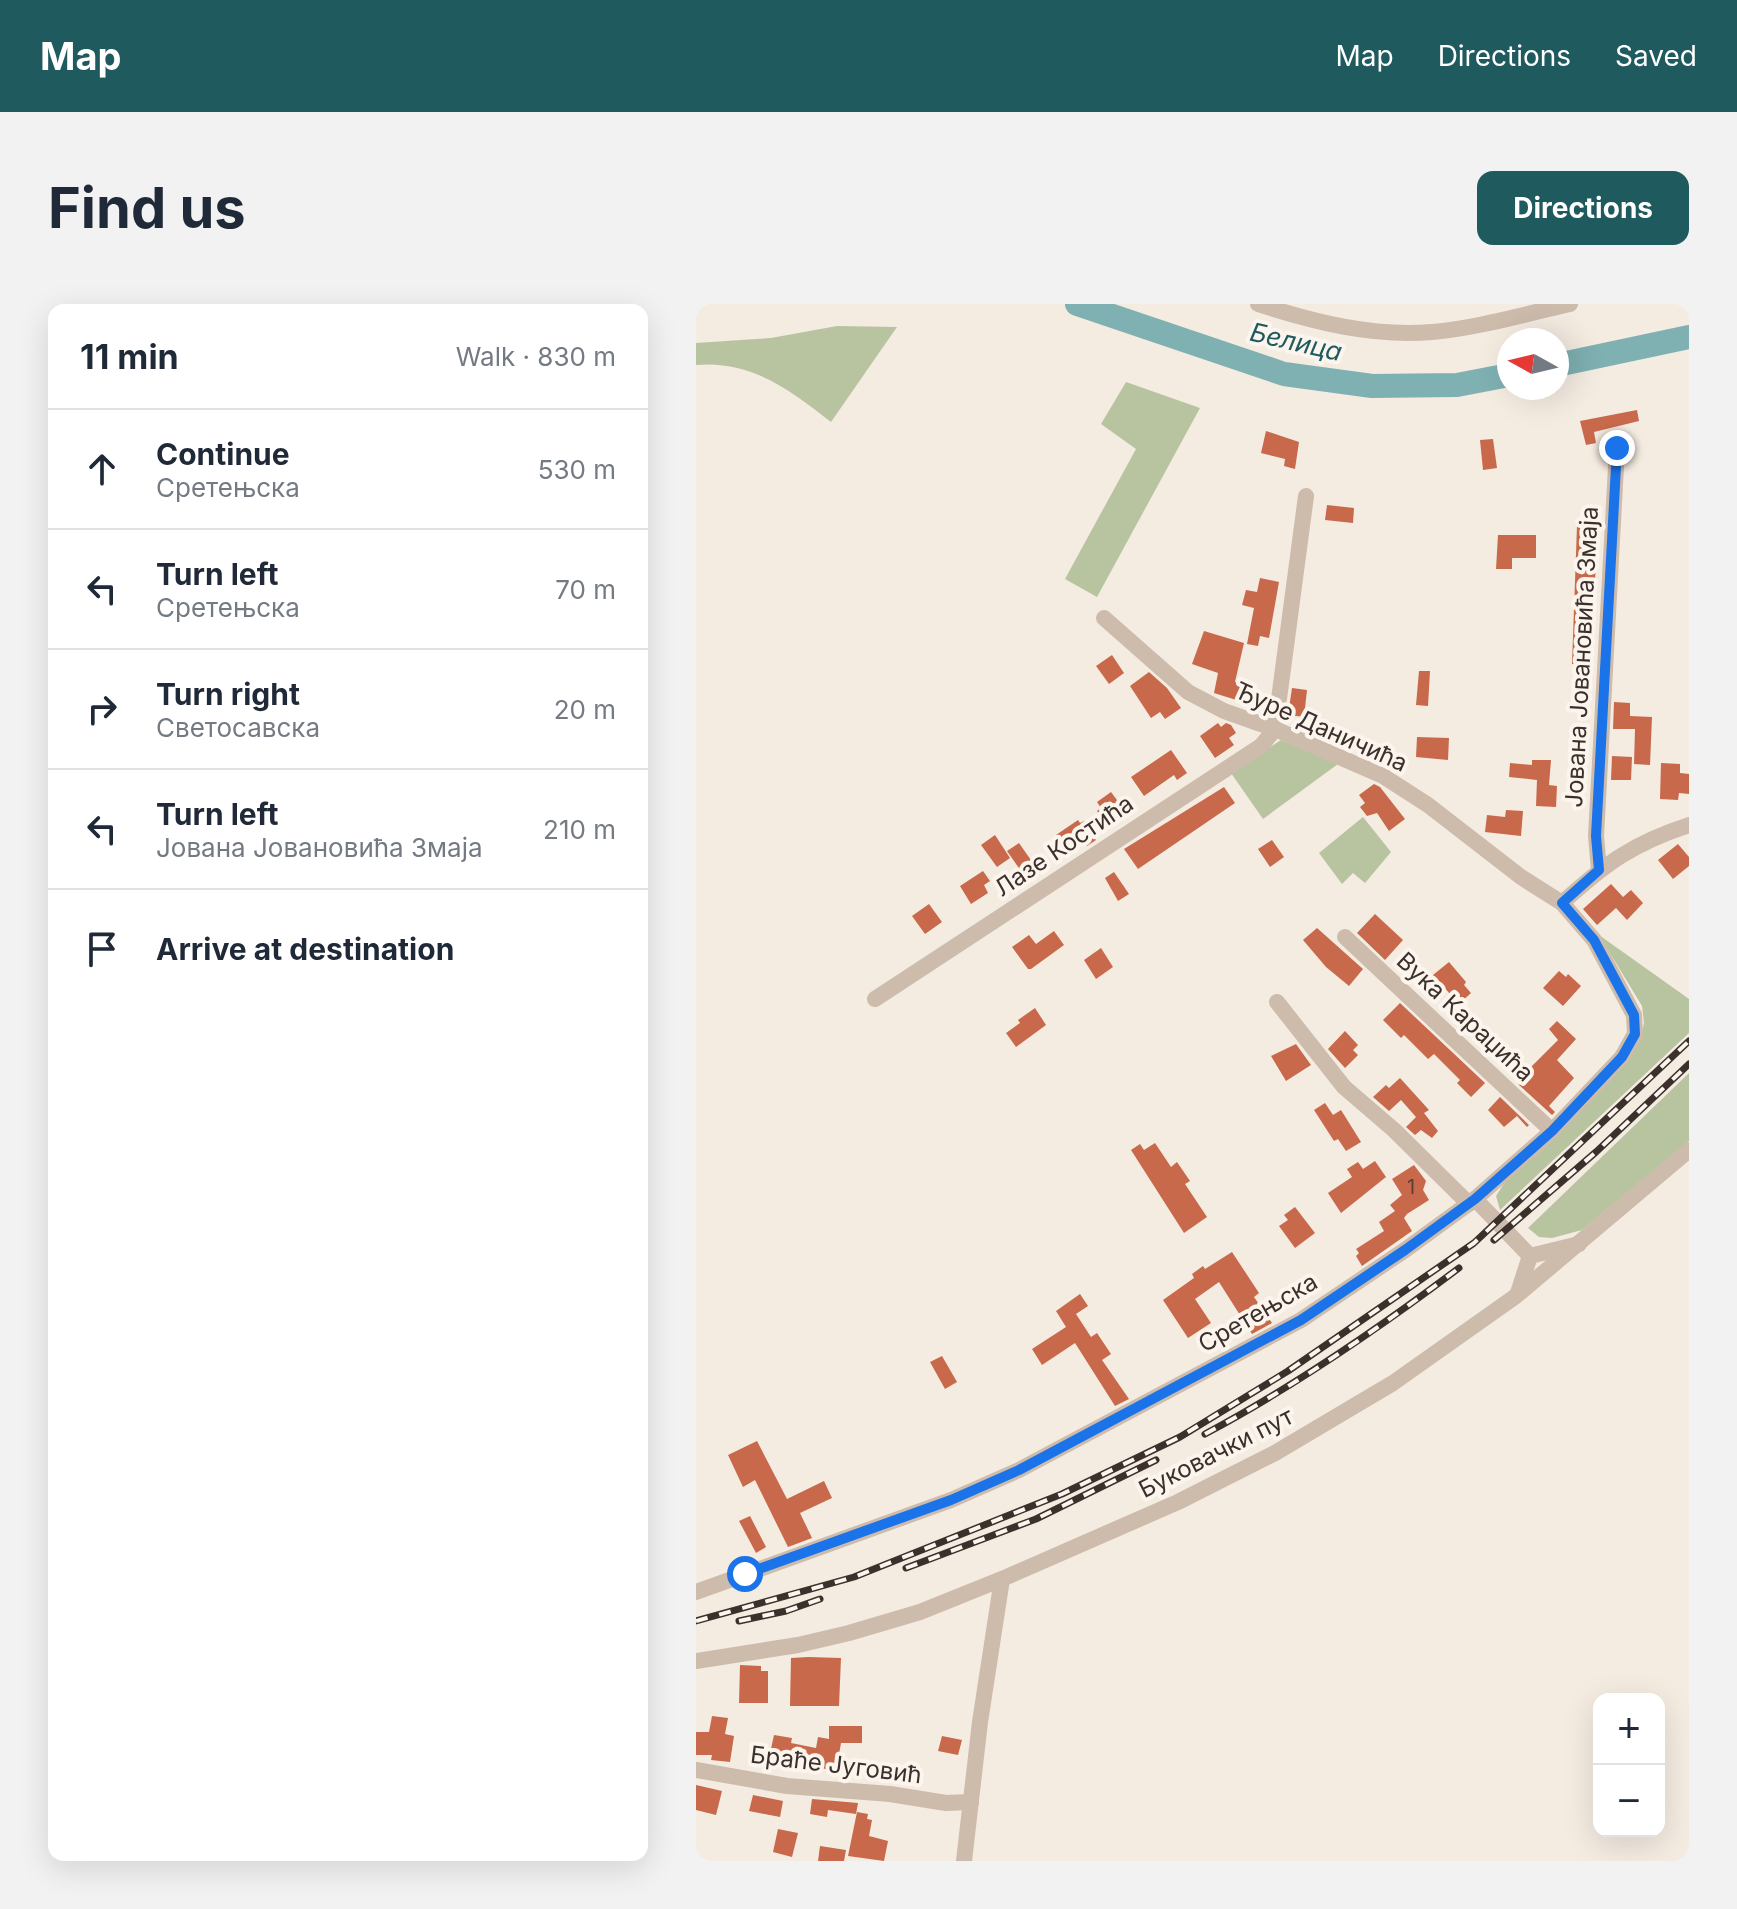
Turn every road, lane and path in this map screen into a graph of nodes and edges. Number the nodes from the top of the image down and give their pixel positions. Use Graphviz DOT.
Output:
graph roads {
  1 [pos="1258,304"];
  2 [pos="1570,304"];
  3 [pos="1617,448"];
  4 [pos="1306,496"];
  5 [pos="1104,618"];
  6 [pos="1275,729"];
  7 [pos="1689,825"];
  8 [pos="1599,870"];
  9 [pos="1562,903"];
  10 [pos="1345,937"];
  11 [pos="875,999"];
  12 [pos="1277,1002"];
  13 [pos="1552,1131"];
  14 [pos="1689,1150"];
  15 [pos="1472,1202"];
  16 [pos="1580,1244"];
  17 [pos="1530,1256"];
  18 [pos="1516,1296"];
  19 [pos="1002,1579"];
  20 [pos="696,1592"];
  21 [pos="696,1661"];
  22 [pos="696,1770"];
  23 [pos="971,1802"];
  24 [pos="964,1861"];
  1 -- 2 [label="street"];
  3 -- 8 [label="street, Јована Јовановића Змаја"];
  4 -- 6 [label="street"];
  5 -- 6 [label="street, Ђуре Даничића"];
  6 -- 9 [label="street, Ђуре Даничића"];
  6 -- 11 [label="street, Лазе Костића"];
  7 -- 8 [label="street"];
  8 -- 9 [label="street"];
  9 -- 13 [label="street, Сретењска"];
  10 -- 13 [label="street, Вука Караџића"];
  12 -- 15 [label="street"];
  13 -- 15 [label="street, Сретењска"];
  14 -- 16 [label="street, Буковачки пут"];
  15 -- 17 [label="street"];
  15 -- 20 [label="street, Сретењска"];
  16 -- 17 [label="street"];
  16 -- 18 [label="street, Буковачки пут"];
  17 -- 18 [label="street"];
  18 -- 19 [label="street, Буковачки пут"];
  19 -- 21 [label="street, Буковачки пут"];
  19 -- 23 [label="street"];
  22 -- 23 [label="street, Браће Југовић"];
  23 -- 24 [label="street"];
}
